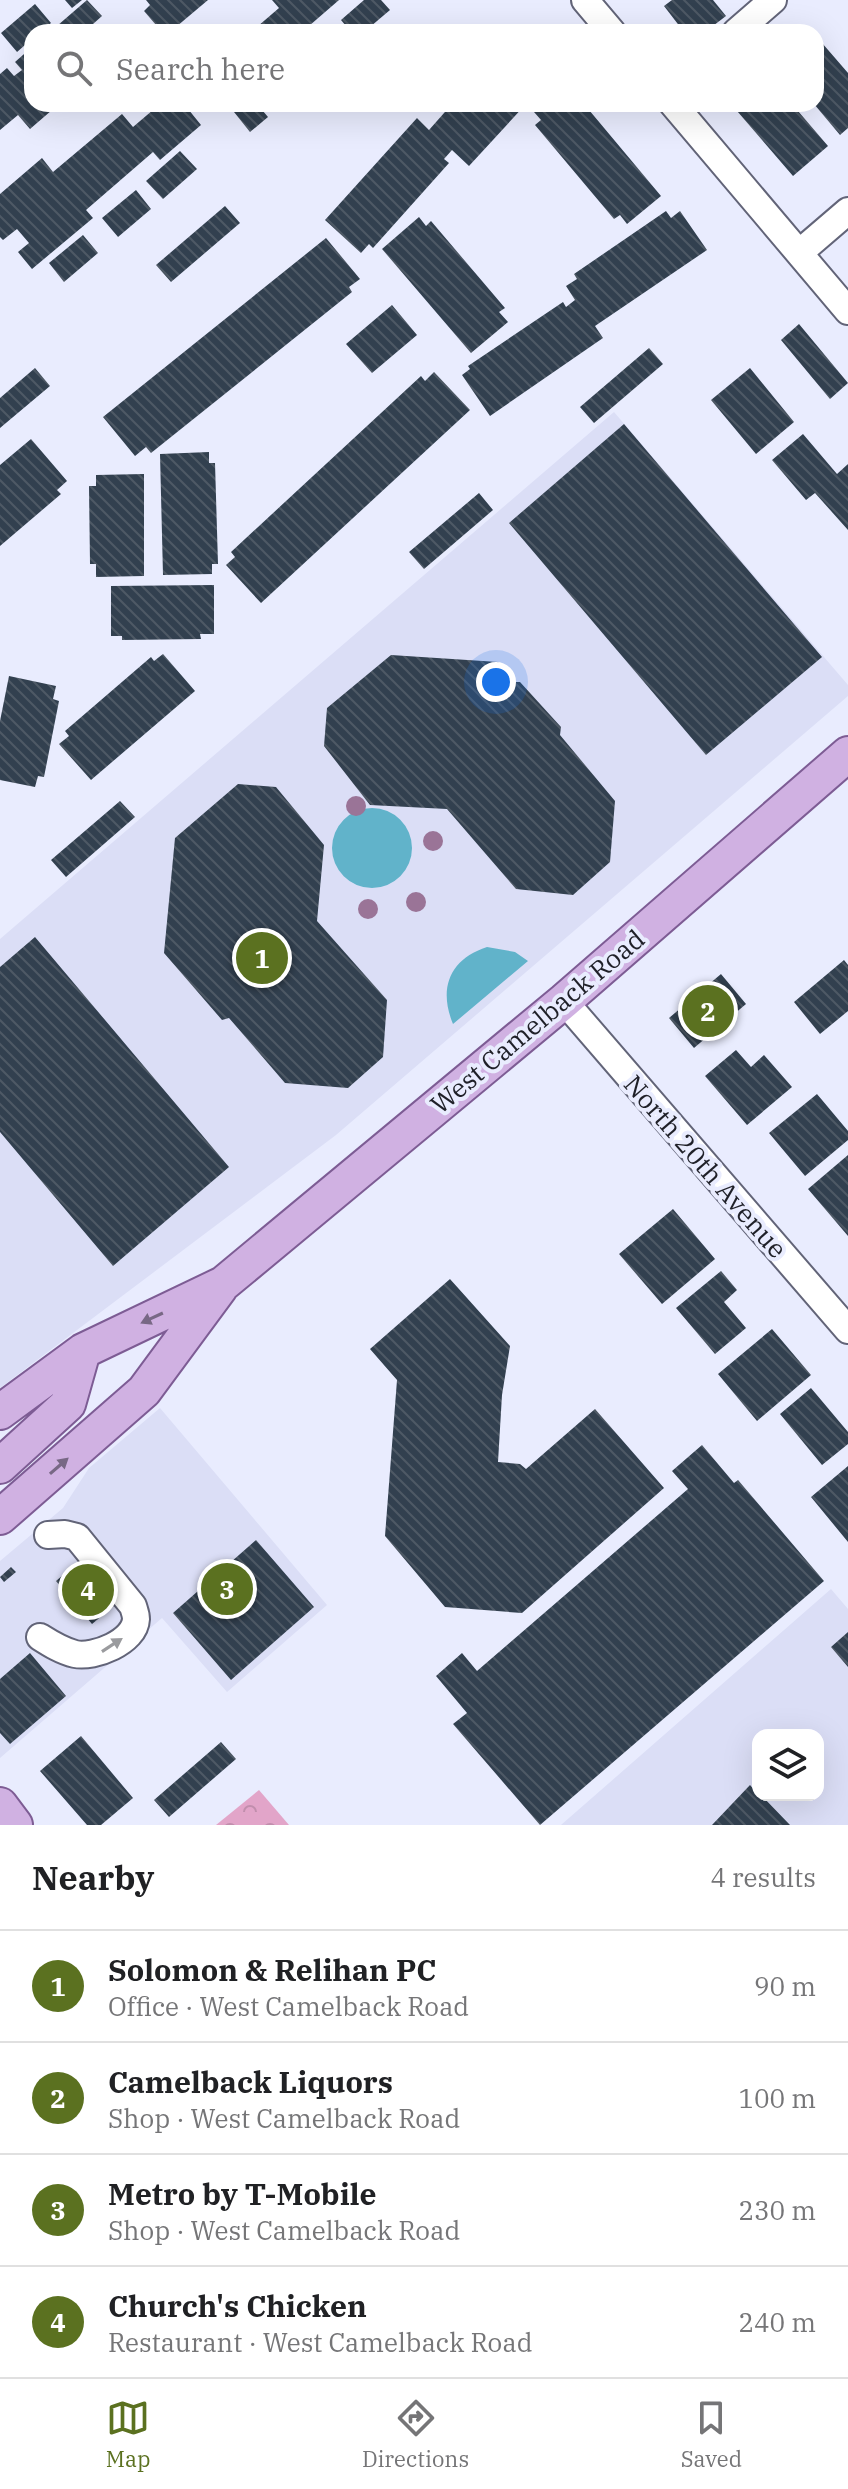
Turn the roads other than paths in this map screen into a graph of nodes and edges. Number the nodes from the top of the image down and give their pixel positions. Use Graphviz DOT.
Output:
graph roads {
  1 [pos="585,0"];
  2 [pos="773,0"];
  3 [pos="605,24"];
  4 [pos="745,24"];
  5 [pos="680,112"];
  6 [pos="848,211"];
  7 [pos="799,253"];
  8 [pos="848,311"];
  9 [pos="848,754"];
  10 [pos="564,1001"];
  11 [pos="223,1284"];
  12 [pos="843,1315"];
  13 [pos="83,1351"];
  14 [pos="0,1412"];
  15 [pos="0,1466"];
  16 [pos="0,1517"];
  17 [pos="48,1535"];
  18 [pos="40,1637"];
  19 [pos="0,1805"];
  20 [pos="15,1825"];
  1 -- 3 [label="street"];
  2 -- 4 [label="street"];
  5 -- 7 [label="street"];
  6 -- 7 [label="street"];
  7 -- 8 [label="street"];
  9 -- 10 [label="main road, West Camelback Road"];
  10 -- 11 [label="main road, West Camelback Road"];
  10 -- 12 [label="street, North 20th Avenue"];
  11 -- 13 [label="main road, West Camelback Road, one-way"];
  16 -- 11 [label="main road, West Camelback Road, one-way"];
  13 -- 14 [label="main road, West Camelback Road"];
  13 -- 15 [label="main road"];
  18 -- 17 [label="street, one-way"];
  19 -- 20 [label="main road"];
}
